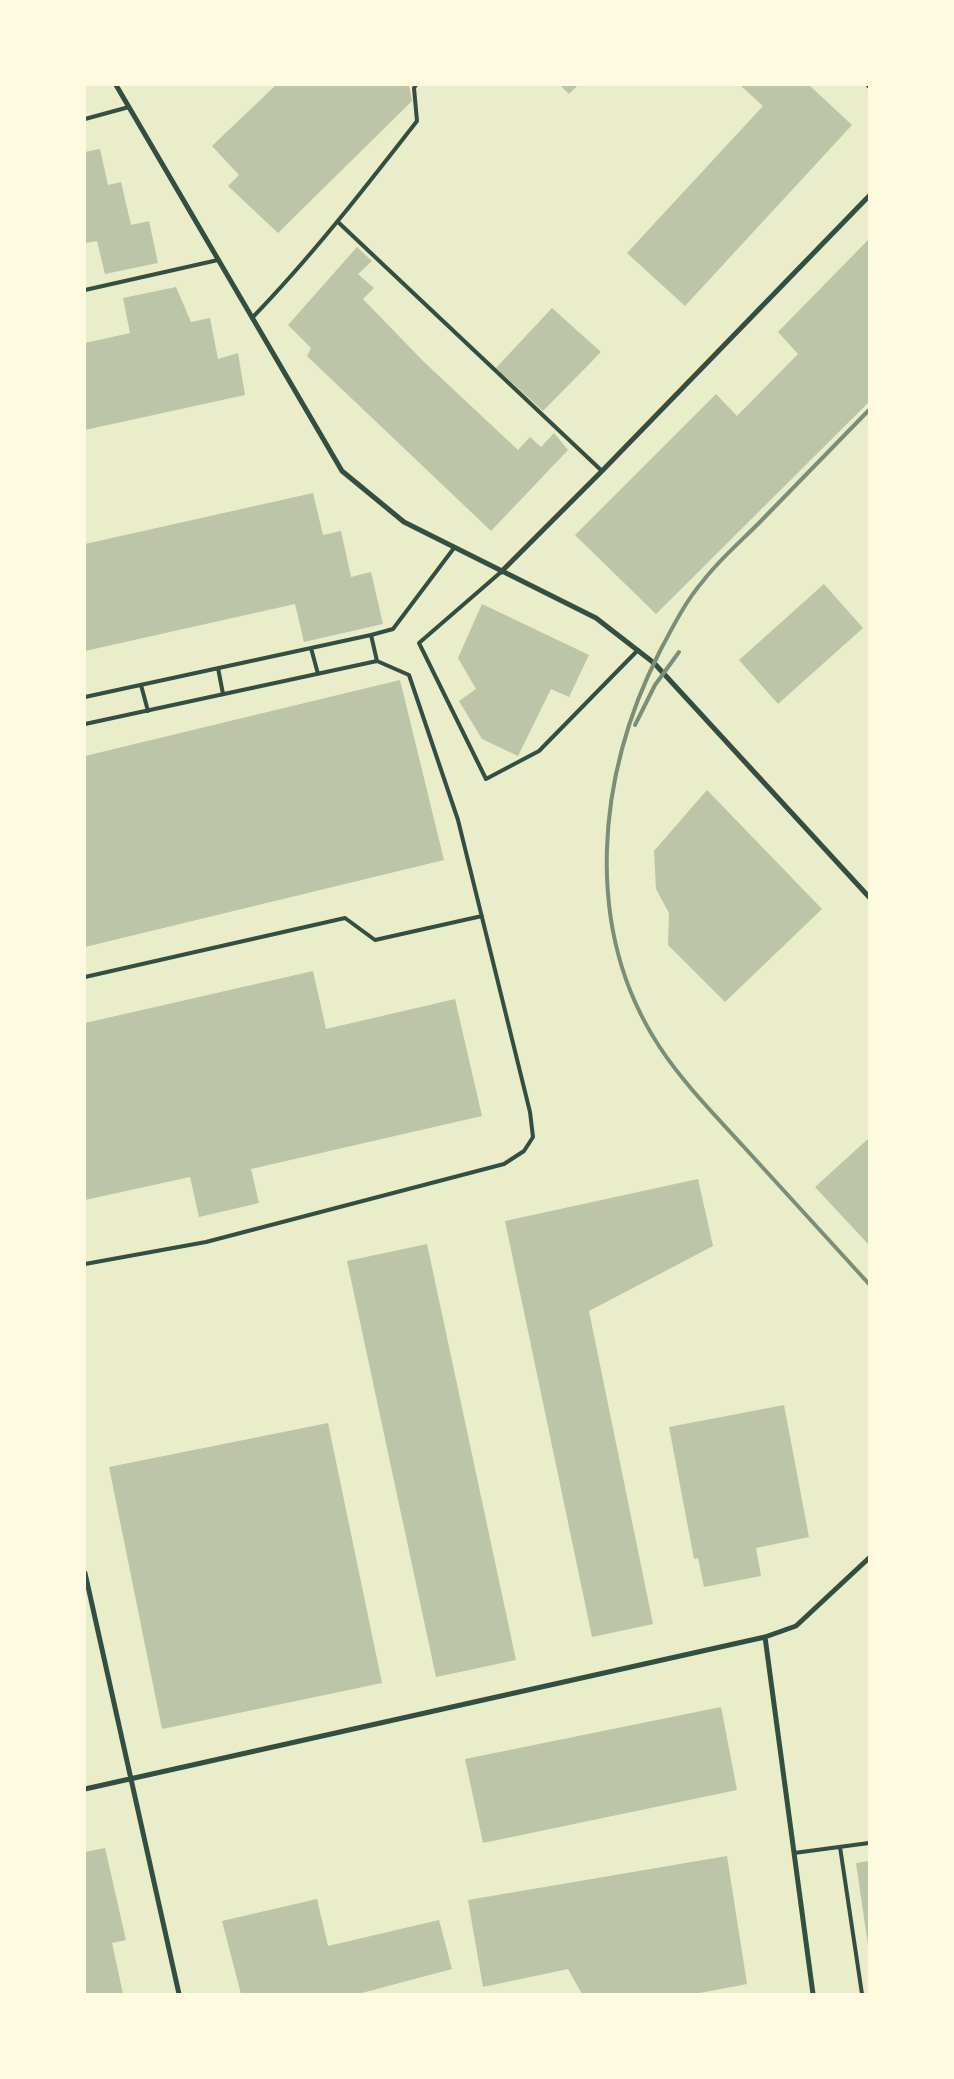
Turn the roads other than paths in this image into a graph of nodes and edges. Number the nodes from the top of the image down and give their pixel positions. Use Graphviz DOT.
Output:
graph roads {
  1 [pos="116,85"];
  2 [pos="416,85"];
  3 [pos="129,107"];
  4 [pos="85,119"];
  5 [pos="869,196"];
  6 [pos="338,222"];
  7 [pos="218,260"];
  8 [pos="85,290"];
  9 [pos="252,318"];
  10 [pos="602,471"];
  11 [pos="454,548"];
  12 [pos="501,572"];
  13 [pos="371,634"];
  14 [pos="311,648"];
  15 [pos="638,650"];
  16 [pos="377,661"];
  17 [pos="218,668"];
  18 [pos="318,674"];
  19 [pos="141,685"];
  20 [pos="223,694"];
  21 [pos="85,697"];
  22 [pos="148,711"];
  23 [pos="85,724"];
  24 [pos="869,897"];
  25 [pos="482,916"];
  26 [pos="85,977"];
  27 [pos="85,1264"];
  28 [pos="869,1558"];
  29 [pos="85,1572"];
  30 [pos="765,1637"];
  31 [pos="132,1778"];
  32 [pos="85,1789"];
  33 [pos="869,1843"];
  34 [pos="840,1847"];
  35 [pos="794,1853"];
  36 [pos="178,1994"];
  37 [pos="813,1994"];
  38 [pos="862,1994"];
  1 -- 3 [label="street"];
  2 -- 6 [label="lane"];
  3 -- 4 [label="lane"];
  3 -- 7 [label="street"];
  5 -- 10 [label="street"];
  6 -- 9 [label="lane"];
  6 -- 10 [label="lane"];
  7 -- 8 [label="lane"];
  7 -- 9 [label="street"];
  9 -- 11 [label="street"];
  10 -- 12 [label="street"];
  11 -- 12 [label="street"];
  11 -- 13 [label="lane"];
  12 -- 15 [label="street"];
  12 -- 15 [label="lane"];
  13 -- 14 [label="lane"];
  13 -- 16 [label="lane"];
  14 -- 17 [label="lane"];
  14 -- 18 [label="lane"];
  15 -- 24 [label="street"];
  16 -- 18 [label="lane"];
  16 -- 25 [label="lane"];
  17 -- 19 [label="lane"];
  17 -- 20 [label="lane"];
  18 -- 20 [label="lane"];
  19 -- 21 [label="lane"];
  19 -- 22 [label="lane"];
  20 -- 22 [label="lane"];
  22 -- 23 [label="lane"];
  25 -- 26 [label="lane"];
  25 -- 27 [label="lane"];
  28 -- 30 [label="street"];
  29 -- 31 [label="street"];
  30 -- 31 [label="street"];
  30 -- 35 [label="street"];
  31 -- 32 [label="street"];
  31 -- 36 [label="street"];
  33 -- 34 [label="lane"];
  34 -- 35 [label="lane"];
  34 -- 38 [label="lane"];
  35 -- 37 [label="street"];
}
